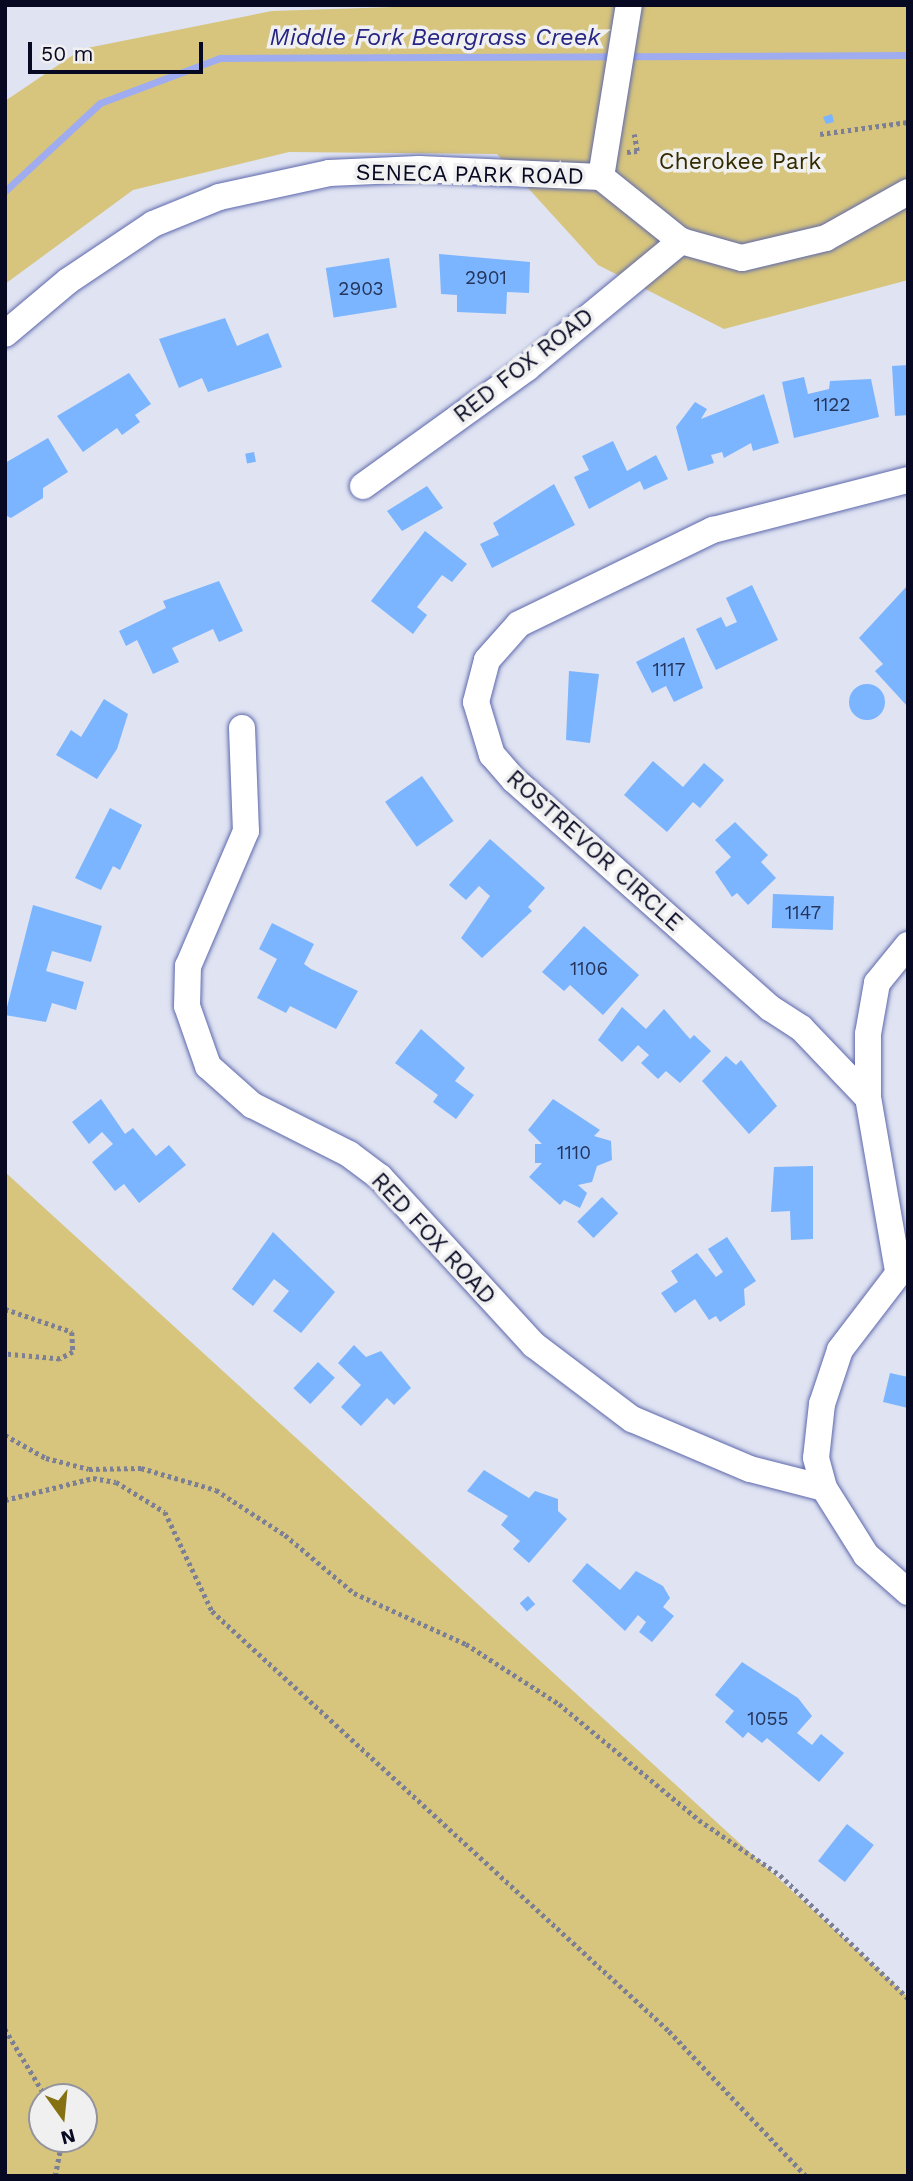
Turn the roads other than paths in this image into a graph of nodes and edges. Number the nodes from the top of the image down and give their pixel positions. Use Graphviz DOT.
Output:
graph roads {
  1 [pos="628,12"];
  2 [pos="601,177"];
  3 [pos="908,192"];
  4 [pos="681,241"];
  5 [pos="5,334"];
  6 [pos="908,480"];
  7 [pos="363,486"];
  8 [pos="242,728"];
  9 [pos="908,945"];
  10 [pos="868,1098"];
  11 [pos="903,1266"];
  12 [pos="824,1488"];
  13 [pos="908,1592"];
  1 -- 2 [label="street"];
  2 -- 4 [label="street"];
  2 -- 5 [label="street, SENECA PARK ROAD"];
  3 -- 4 [label="street"];
  4 -- 7 [label="street, RED FOX ROAD"];
  6 -- 10 [label="street, ROSTREVOR CIRCLE"];
  8 -- 12 [label="street, RED FOX ROAD"];
  9 -- 10 [label="street"];
  10 -- 11 [label="street"];
  11 -- 12 [label="street"];
  12 -- 13 [label="street"];
}
